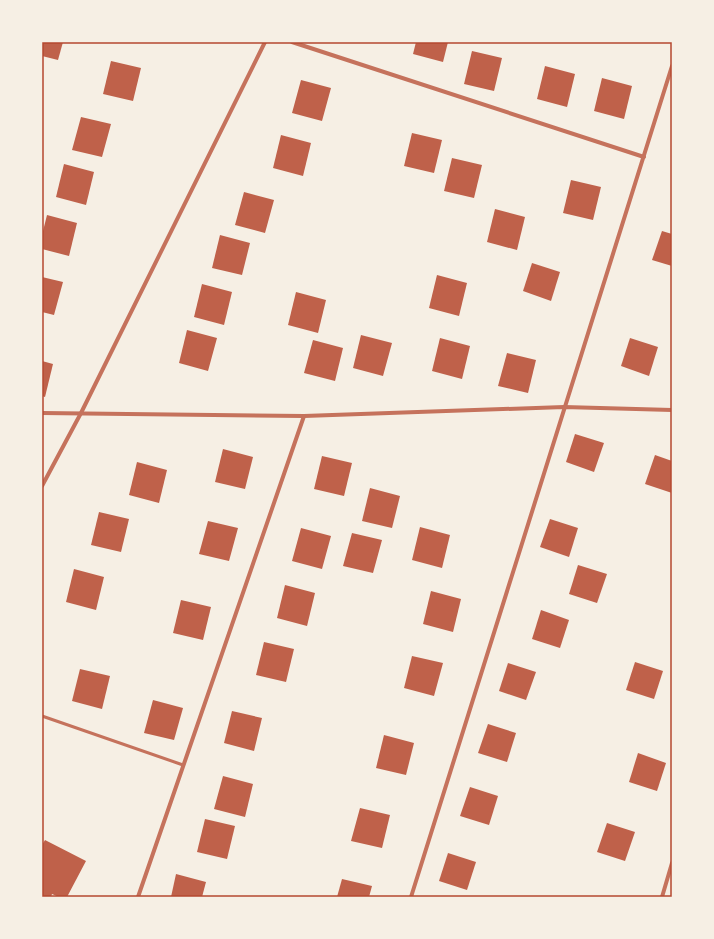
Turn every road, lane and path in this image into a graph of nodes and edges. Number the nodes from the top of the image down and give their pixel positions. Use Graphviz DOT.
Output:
graph roads {
  1 [pos="265,42"];
  2 [pos="292,42"];
  3 [pos="672,66"];
  4 [pos="644,157"];
  5 [pos="564,407"];
  6 [pos="672,410"];
  7 [pos="42,413"];
  8 [pos="81,413"];
  9 [pos="304,416"];
  10 [pos="42,486"];
  11 [pos="42,716"];
  12 [pos="183,765"];
  13 [pos="672,863"];
  14 [pos="138,897"];
  15 [pos="411,897"];
  16 [pos="662,897"];
  1 -- 8 [label="street"];
  2 -- 4 [label="street"];
  3 -- 4 [label="street"];
  4 -- 5 [label="street"];
  5 -- 6 [label="street"];
  5 -- 9 [label="street"];
  5 -- 15 [label="street"];
  7 -- 8 [label="street"];
  8 -- 9 [label="street"];
  8 -- 10 [label="street"];
  9 -- 12 [label="street"];
  11 -- 12 [label="lane"];
  12 -- 14 [label="street"];
  13 -- 16 [label="street"];
}
